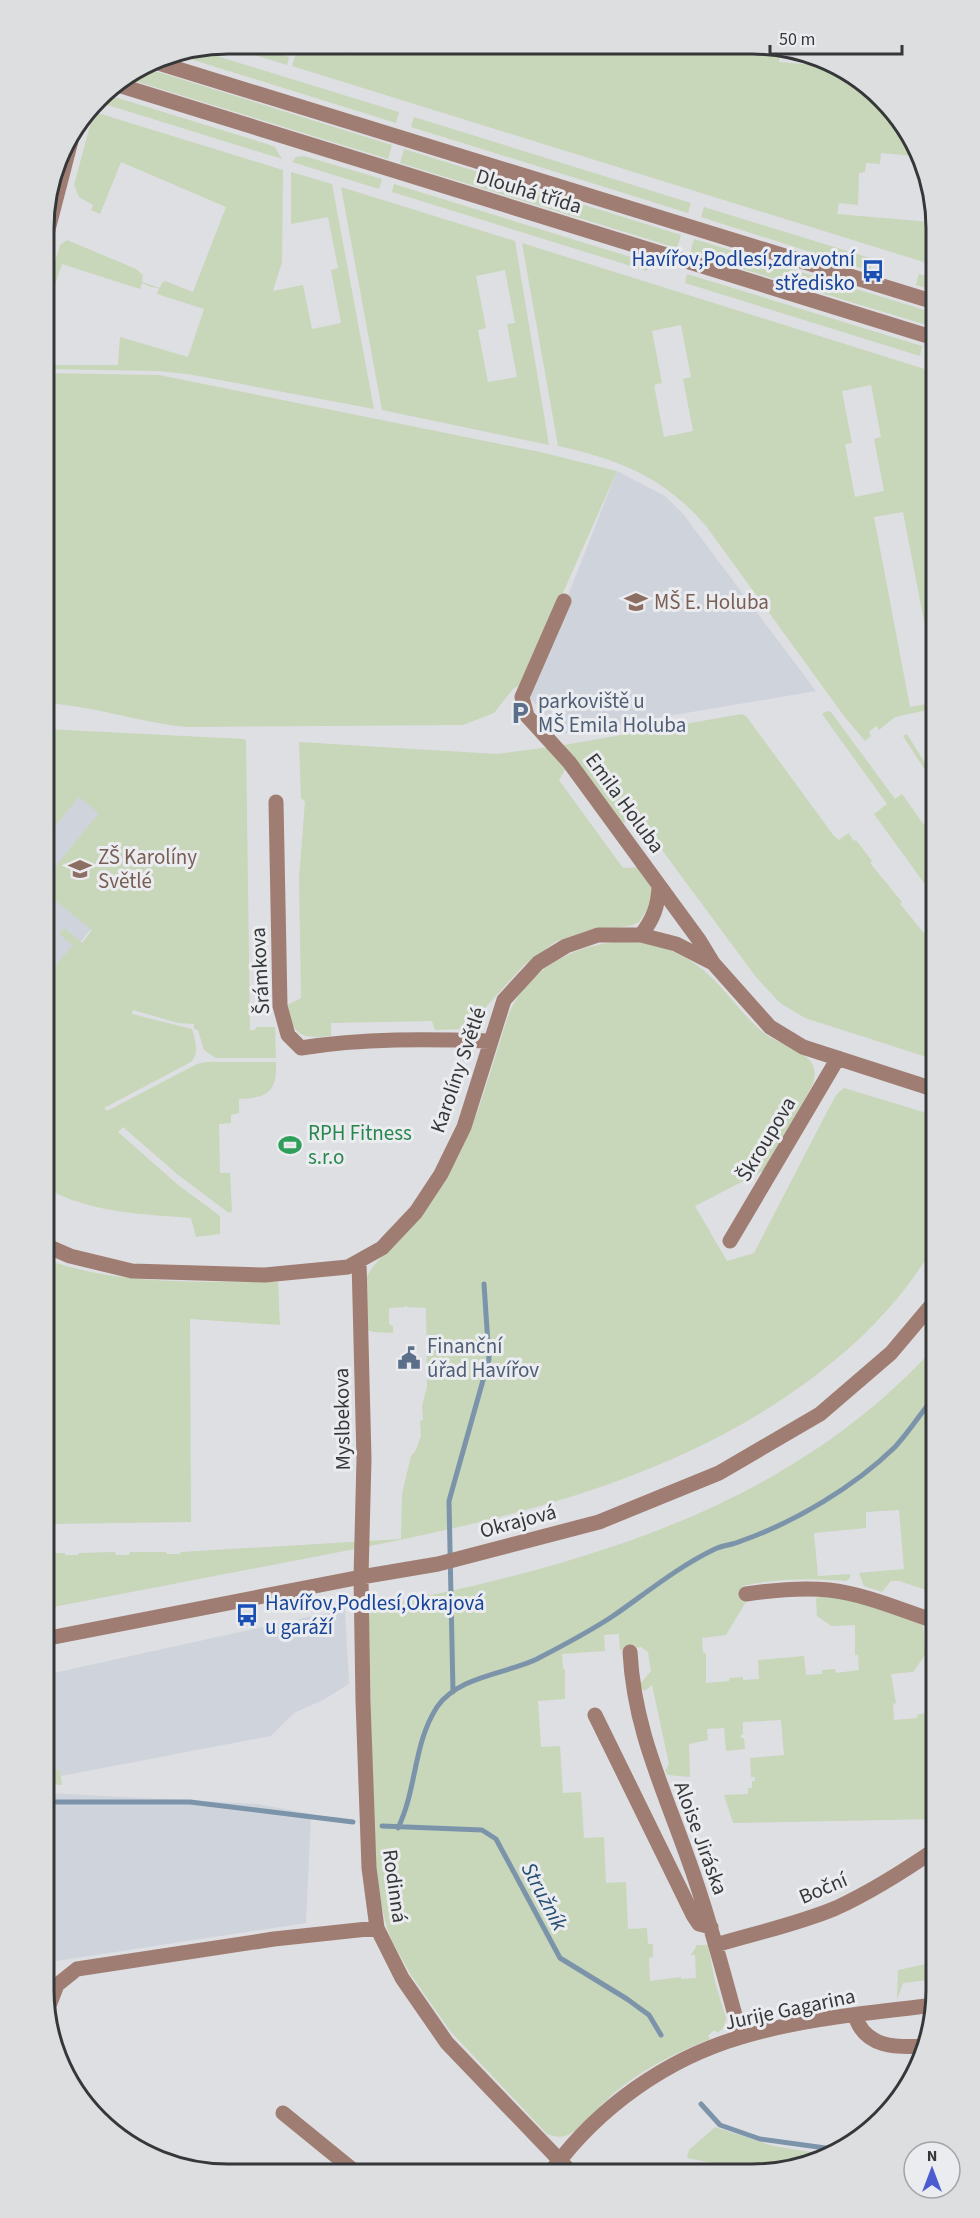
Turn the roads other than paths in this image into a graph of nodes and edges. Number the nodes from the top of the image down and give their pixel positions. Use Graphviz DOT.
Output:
graph roads {
  1 [pos="167,65"];
  2 [pos="126,88"];
  3 [pos="926,300"];
  4 [pos="926,335"];
  5 [pos="564,601"];
  6 [pos="276,802"];
  7 [pos="659,887"];
  8 [pos="641,935"];
  9 [pos="713,963"];
  10 [pos="491,1041"];
  11 [pos="837,1058"];
  12 [pos="926,1087"];
  13 [pos="730,1241"];
  14 [pos="54,1249"];
  15 [pos="359,1261"];
  16 [pos="926,1311"];
  17 [pos="361,1577"];
  18 [pos="746,1594"];
  19 [pos="926,1618"];
  20 [pos="54,1637"];
  21 [pos="630,1652"];
  22 [pos="596,1715"];
  23 [pos="926,1855"];
  24 [pos="711,1927"];
  25 [pos="377,1928"];
  26 [pos="716,1945"];
  27 [pos="54,1992"];
  28 [pos="926,2006"];
  29 [pos="855,2015"];
  30 [pos="741,2037"];
  31 [pos="916,2046"];
  32 [pos="283,2113"];
  33 [pos="346,2164"];
  34 [pos="557,2164"];
  35 [pos="562,2164"];
  1 -- 3 [label="street, Dlouhá třída"];
  2 -- 4 [label="street, Dlouhá třída"];
  5 -- 7 [label="street, Emila Holuba"];
  6 -- 10 [label="street, Šrámkova"];
  7 -- 8 [label="street"];
  7 -- 9 [label="street, Emila Holuba"];
  8 -- 9 [label="street, Karolíny Světlé"];
  8 -- 10 [label="street, Karolíny Světlé"];
  9 -- 11 [label="street, Karolíny Světlé"];
  10 -- 15 [label="street, Karolíny Světlé"];
  11 -- 12 [label="street, Karolíny Světlé"];
  11 -- 13 [label="street, Škroupova"];
  14 -- 15 [label="street, Karolíny Světlé"];
  15 -- 17 [label="street, Myslbekova"];
  16 -- 17 [label="street, Okrajová"];
  17 -- 20 [label="street, Okrajová"];
  17 -- 25 [label="street, Rodinná"];
  18 -- 19 [label="street"];
  21 -- 24 [label="street, Aloise Jiráska"];
  22 -- 24 [label="street"];
  23 -- 26 [label="street, Boční"];
  24 -- 26 [label="street, Aloise Jiráska"];
  25 -- 27 [label="street"];
  25 -- 34 [label="street, Rodinná"];
  26 -- 30 [label="street, Aloise Jiráska"];
  28 -- 29 [label="street, Jurije Gagarina"];
  29 -- 30 [label="street, Jurije Gagarina"];
  29 -- 31 [label="street"];
  30 -- 35 [label="street, Jurije Gagarina"];
  32 -- 33 [label="street"];
}
